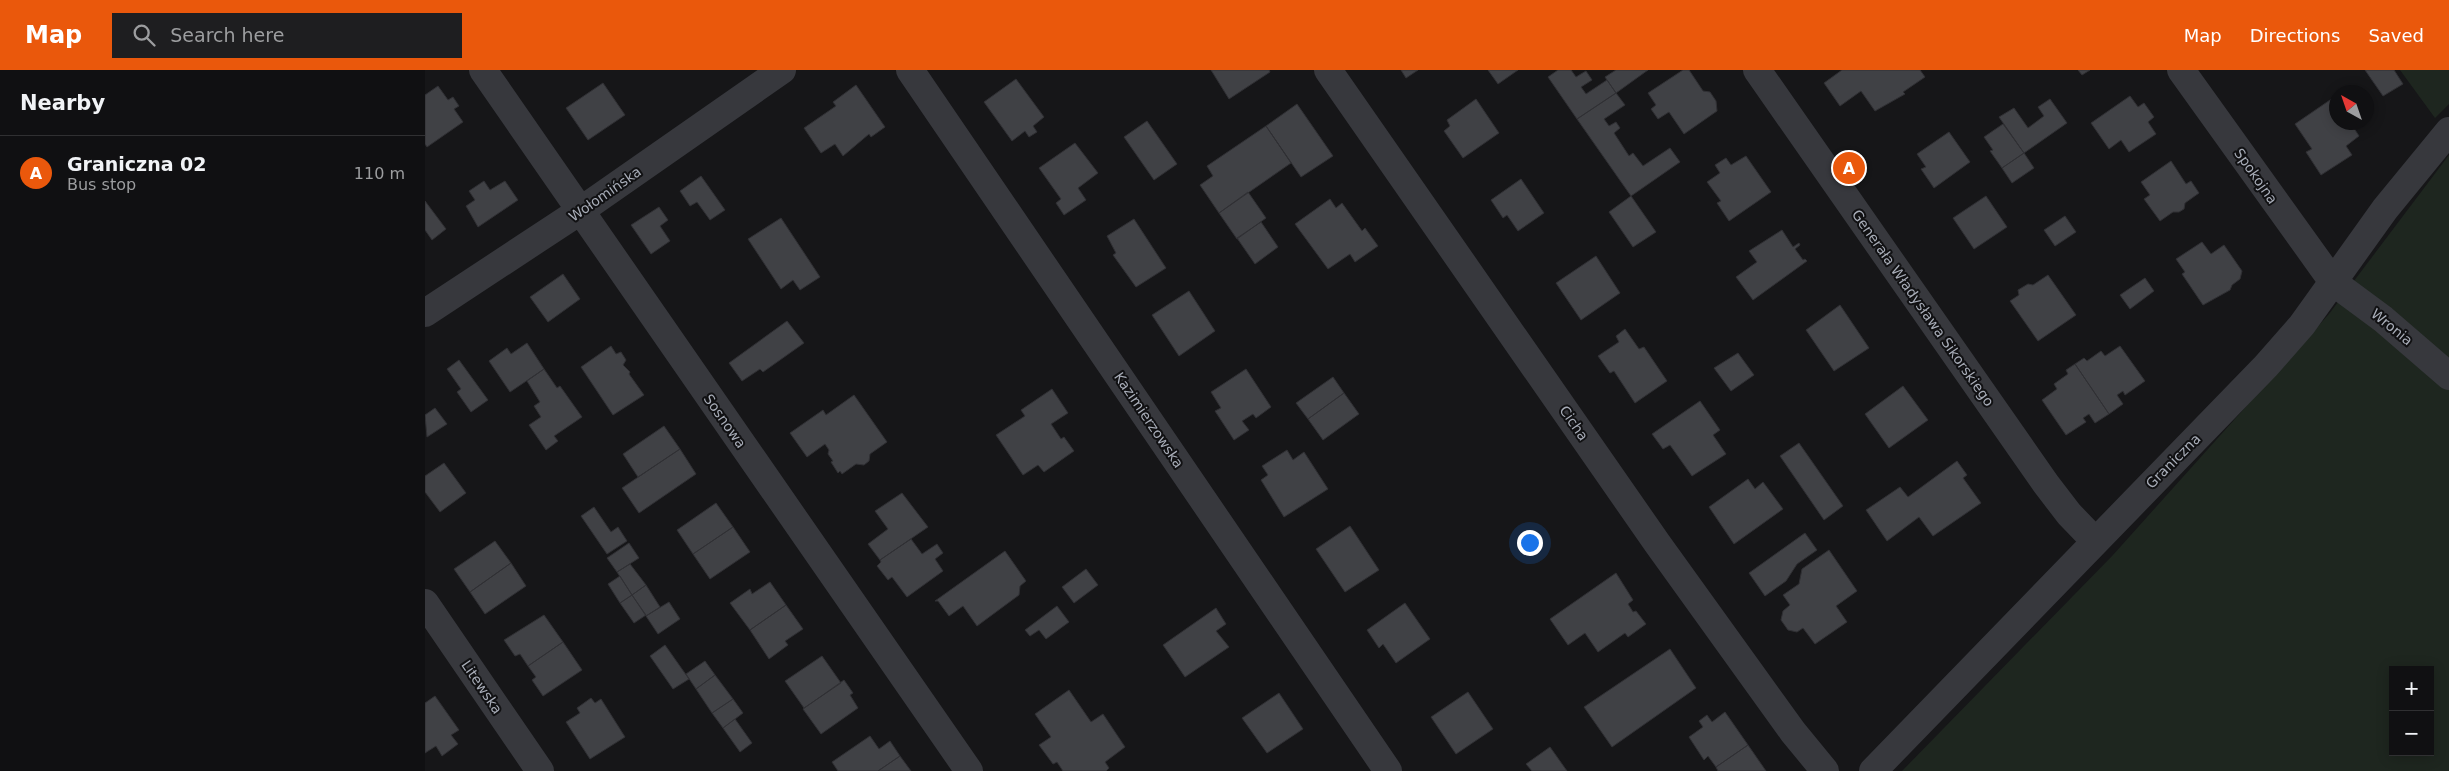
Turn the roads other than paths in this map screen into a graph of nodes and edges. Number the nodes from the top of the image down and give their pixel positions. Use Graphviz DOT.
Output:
graph roads {
  1 [pos="483,70"];
  2 [pos="781,70"];
  3 [pos="910,70"];
  4 [pos="1329,70"];
  5 [pos="1757,70"];
  6 [pos="2181,70"];
  7 [pos="2449,131"];
  8 [pos="580,212"];
  9 [pos="2333,282"];
  10 [pos="425,314"];
  11 [pos="2443,368"];
  12 [pos="2095,541"];
  13 [pos="425,603"];
  14 [pos="540,771"];
  15 [pos="969,771"];
  16 [pos="1388,771"];
  17 [pos="1825,771"];
  18 [pos="1873,771"];
  1 -- 8 [label="street, Sosnowa"];
  2 -- 8 [label="street, Wołomińska"];
  3 -- 16 [label="street, Kazimierzowska"];
  4 -- 17 [label="street, Cicha"];
  5 -- 12 [label="street, Generała Władysława Sikorskiego"];
  6 -- 9 [label="street, Spokojna"];
  7 -- 9 [label="street, Graniczna"];
  8 -- 10 [label="street, Wołomińska"];
  8 -- 15 [label="street, Sosnowa"];
  9 -- 11 [label="street, Wronia"];
  9 -- 12 [label="street, Graniczna"];
  12 -- 18 [label="street, Graniczna"];
  13 -- 14 [label="street, Litewska"];
}
